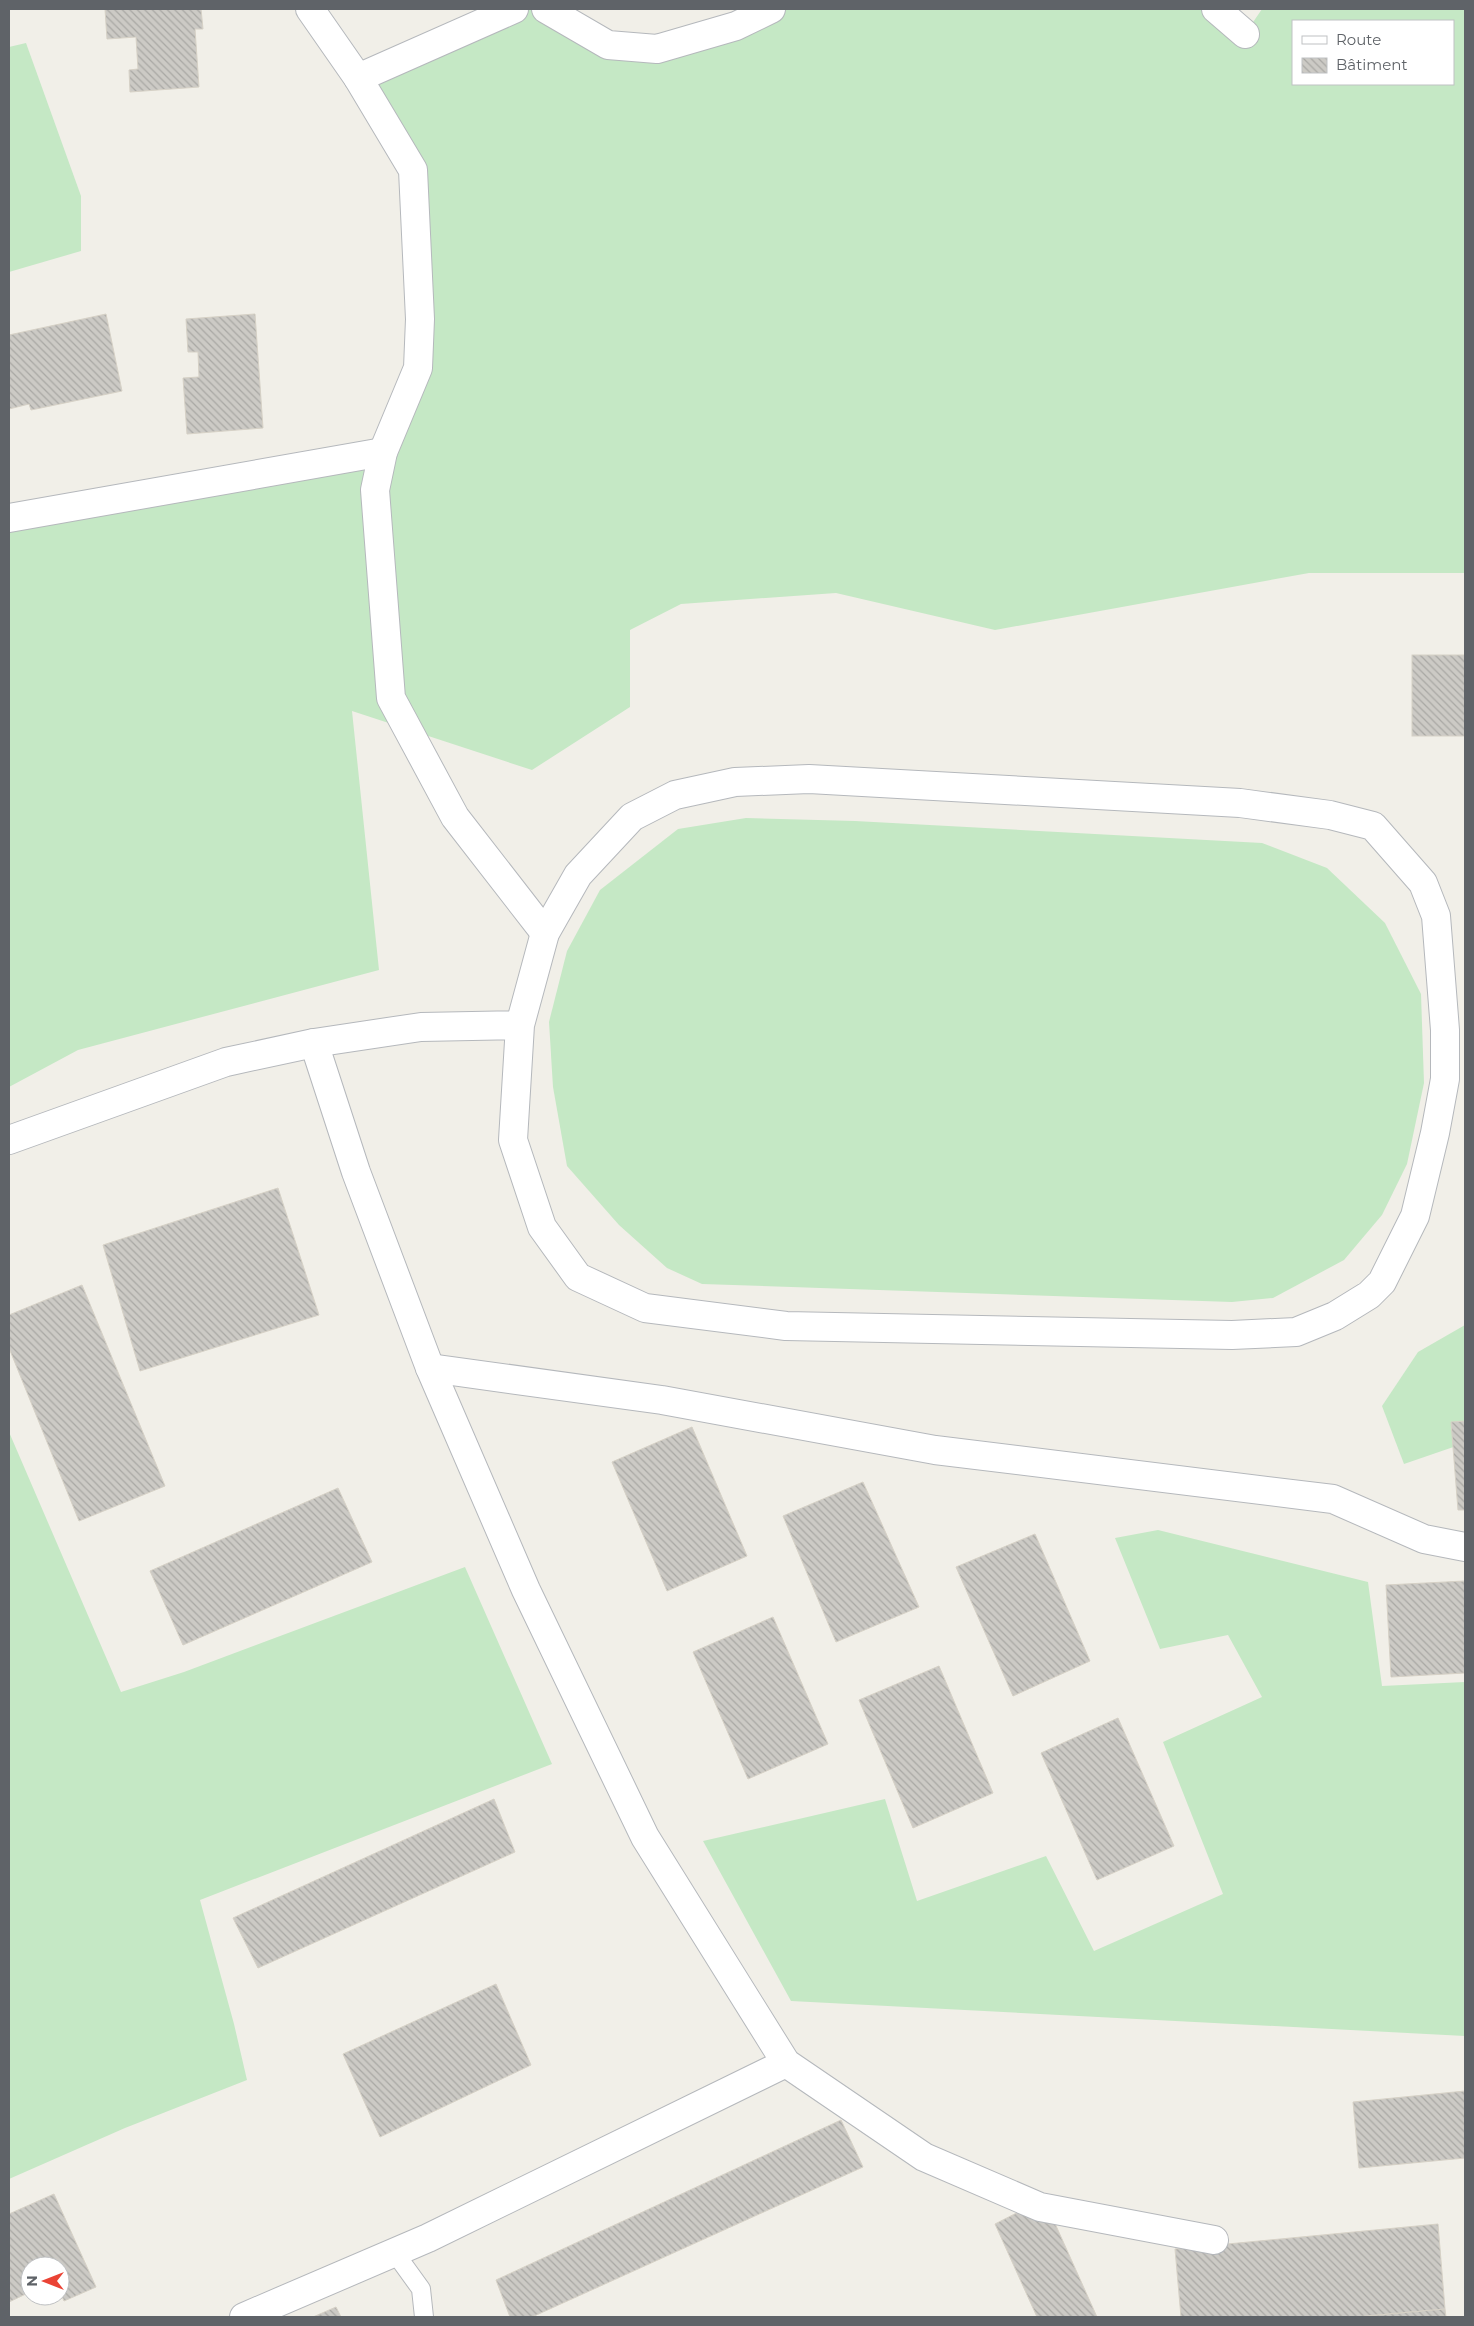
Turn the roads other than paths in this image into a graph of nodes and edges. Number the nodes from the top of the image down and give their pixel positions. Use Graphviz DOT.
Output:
graph roads {
  1 [pos="310,9"];
  2 [pos="514,9"];
  3 [pos="546,9"];
  4 [pos="771,9"];
  5 [pos="1216,9"];
  6 [pos="1245,34"];
  7 [pos="358,78"];
  8 [pos="383,452"];
  9 [pos="9,518"];
  10 [pos="545,933"];
  11 [pos="520,1025"];
  12 [pos="314,1043"];
  13 [pos="9,1140"];
  14 [pos="430,1368"];
  15 [pos="1465,1547"];
  16 [pos="786,2063"];
  17 [pos="1214,2240"];
  18 [pos="395,2253"];
  19 [pos="244,2317"];
  20 [pos="424,2317"];
  1 -- 7 [label="street"];
  2 -- 7 [label="street"];
  3 -- 4 [label="street"];
  5 -- 6 [label="street"];
  7 -- 8 [label="street"];
  8 -- 9 [label="street"];
  8 -- 10 [label="street"];
  10 -- 11 [label="street"];
  10 -- 11 [label="street"];
  11 -- 12 [label="street"];
  12 -- 13 [label="street"];
  12 -- 14 [label="street"];
  14 -- 15 [label="street"];
  14 -- 16 [label="street"];
  16 -- 17 [label="street"];
  16 -- 18 [label="street"];
  18 -- 19 [label="street"];
  18 -- 20 [label="lane"];
}
